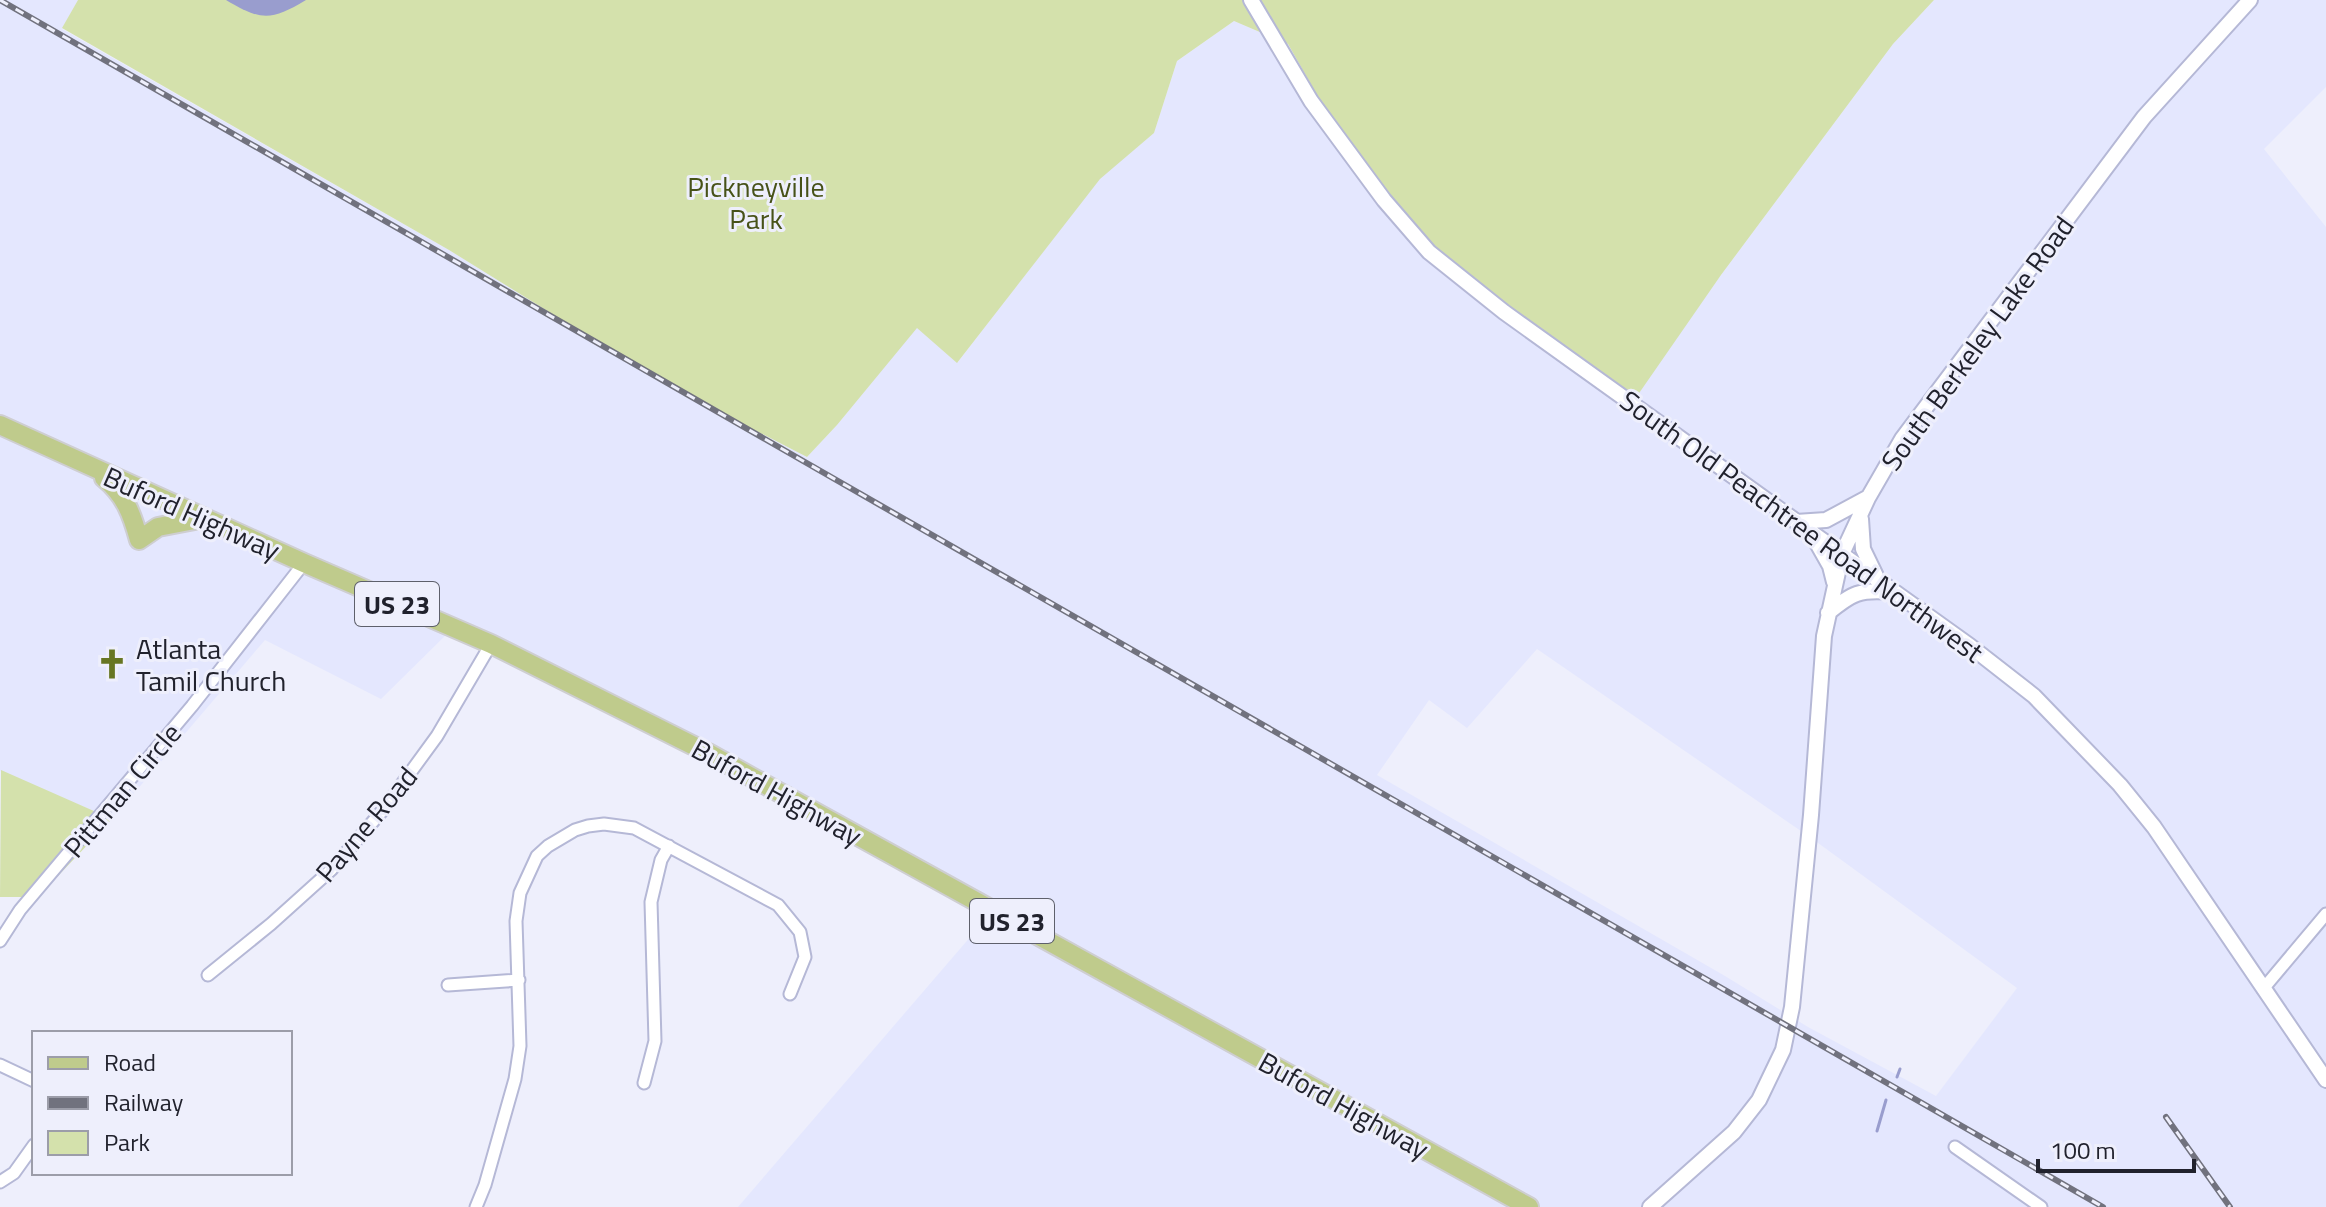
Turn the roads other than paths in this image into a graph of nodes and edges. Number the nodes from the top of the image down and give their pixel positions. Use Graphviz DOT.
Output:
graph roads {
  1 [pos="1251,0"];
  2 [pos="2250,0"];
  3 [pos="0,425"];
  4 [pos="90,466"];
  5 [pos="1865,504"];
  6 [pos="205,518"];
  7 [pos="1796,522"];
  8 [pos="1811,532"];
  9 [pos="1842,554"];
  10 [pos="304,563"];
  11 [pos="1879,582"];
  12 [pos="1834,583"];
  13 [pos="1892,592"];
  14 [pos="1828,613"];
  15 [pos="491,644"];
  16 [pos="669,846"];
  17 [pos="2326,914"];
  18 [pos="0,941"];
  19 [pos="208,975"];
  20 [pos="519,980"];
  21 [pos="448,985"];
  22 [pos="2263,989"];
  23 [pos="790,994"];
  24 [pos="0,1065"];
  25 [pos="32,1080"];
  26 [pos="2326,1080"];
  27 [pos="644,1083"];
  28 [pos="1955,1147"];
  29 [pos="32,1148"];
  30 [pos="0,1182"];
  31 [pos="476,1207"];
  32 [pos="1529,1207"];
  33 [pos="1650,1207"];
  34 [pos="2041,1207"];
  1 -- 7 [label="street, South Old Peachtree Road Northwest"];
  2 -- 5 [label="street, South Berkeley Lake Road"];
  3 -- 4 [label="main road, Buford Highway / US 23"];
  4 -- 6 [label="main road, Buford Highway / US 23"];
  4 -- 6 [label="main road"];
  5 -- 7 [label="street"];
  5 -- 9 [label="street, South Berkeley Lake Road"];
  5 -- 11 [label="street"];
  6 -- 10 [label="main road, Buford Highway / US 23"];
  7 -- 8 [label="street, South Old Peachtree Road Northwest"];
  8 -- 9 [label="street, South Old Peachtree Road Northwest"];
  8 -- 12 [label="street"];
  9 -- 11 [label="street, South Old Peachtree Road Northwest"];
  9 -- 12 [label="street, South Berkeley Lake Road"];
  10 -- 15 [label="main road, Buford Highway / US 23"];
  10 -- 18 [label="street, Pittman Circle"];
  11 -- 13 [label="street, South Old Peachtree Road Northwest"];
  12 -- 14 [label="street, South Berkeley Lake Road"];
  13 -- 14 [label="street"];
  13 -- 22 [label="street, South Old Peachtree Road Northwest"];
  14 -- 33 [label="street, South Berkeley Lake Road"];
  15 -- 19 [label="street, Payne Road"];
  15 -- 32 [label="main road, Buford Highway / US 23"];
  16 -- 20 [label="street"];
  16 -- 23 [label="street"];
  16 -- 27 [label="street"];
  17 -- 22 [label="street"];
  20 -- 21 [label="street"];
  20 -- 31 [label="street"];
  22 -- 26 [label="street, South Old Peachtree Road Northwest"];
  24 -- 25 [label="street"];
  28 -- 34 [label="street"];
  29 -- 30 [label="street"];
}
